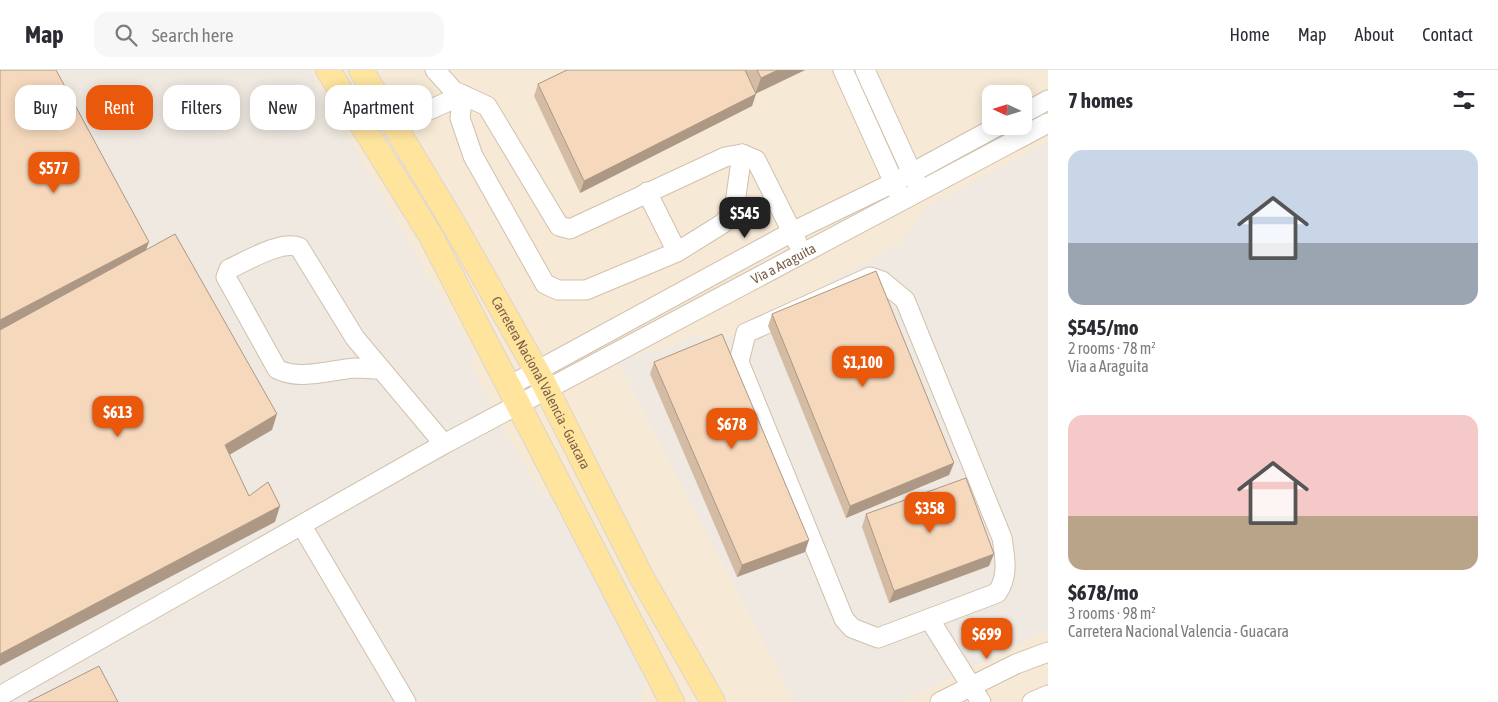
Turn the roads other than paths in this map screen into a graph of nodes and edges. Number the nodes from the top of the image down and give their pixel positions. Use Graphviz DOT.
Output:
graph roads {
  1 [pos="328,70"];
  2 [pos="361,70"];
  3 [pos="435,70"];
  4 [pos="843,70"];
  5 [pos="865,70"];
  6 [pos="370,85"];
  7 [pos="463,95"];
  8 [pos="1048,100"];
  9 [pos="432,109"];
  10 [pos="1032,109"];
  11 [pos="1048,122"];
  12 [pos="398,130"];
  13 [pos="982,134"];
  14 [pos="742,154"];
  15 [pos="912,171"];
  16 [pos="895,182"];
  17 [pos="920,190"];
  18 [pos="647,192"];
  19 [pos="901,200"];
  20 [pos="792,232"];
  21 [pos="678,252"];
  22 [pos="801,252"];
  23 [pos="379,369"];
  24 [pos="542,380"];
  25 [pos="514,396"];
  26 [pos="444,444"];
  27 [pos="302,526"];
  28 [pos="930,620"];
  29 [pos="1048,652"];
  30 [pos="976,694"];
  31 [pos="1048,695"];
  32 [pos="0,696"];
  33 [pos="406,702"];
  34 [pos="672,702"];
  35 [pos="713,702"];
  36 [pos="940,702"];
  37 [pos="1032,702"];
  1 -- 25 [label="main road, Carretera Nacional Valencia - Guacara"];
  2 -- 6 [label="main road, Carretera Nacional Valencia - Guacara"];
  3 -- 7 [label="street"];
  4 -- 16 [label="street"];
  5 -- 15 [label="street"];
  7 -- 9 [label="street"];
  7 -- 18 [label="street"];
  7 -- 21 [label="street"];
  8 -- 10 [label="street"];
  11 -- 17 [label="street, Via a Araguita"];
  12 -- 24 [label="main road, Carretera Nacional Valencia - Guacara"];
  13 -- 15 [label="street, Via a Araguita"];
  14 -- 18 [label="street"];
  14 -- 20 [label="street"];
  14 -- 21 [label="street"];
  15 -- 16 [label="street, Via a Araguita"];
  15 -- 17 [label="street"];
  16 -- 19 [label="street"];
  16 -- 20 [label="street, Via a Araguita"];
  17 -- 19 [label="street, Via a Araguita"];
  18 -- 21 [label="street"];
  19 -- 22 [label="street, Via a Araguita"];
  20 -- 22 [label="street"];
  20 -- 24 [label="street, Via a Araguita"];
  22 -- 24 [label="street, Via a Araguita"];
  23 -- 23 [label="street"];
  23 -- 26 [label="street"];
  24 -- 25 [label="street, Via a Araguita"];
  24 -- 35 [label="main road, Carretera Nacional Valencia - Guacara"];
  25 -- 26 [label="street, Via a Araguita"];
  25 -- 34 [label="main road, Carretera Nacional Valencia - Guacara"];
  26 -- 27 [label="street, Via a Araguita"];
  27 -- 32 [label="street, Via a Araguita"];
  27 -- 33 [label="street"];
  28 -- 28 [label="street"];
  28 -- 30 [label="street"];
  29 -- 30 [label="street"];
  30 -- 36 [label="street"];
  31 -- 37 [label="street"];
}
